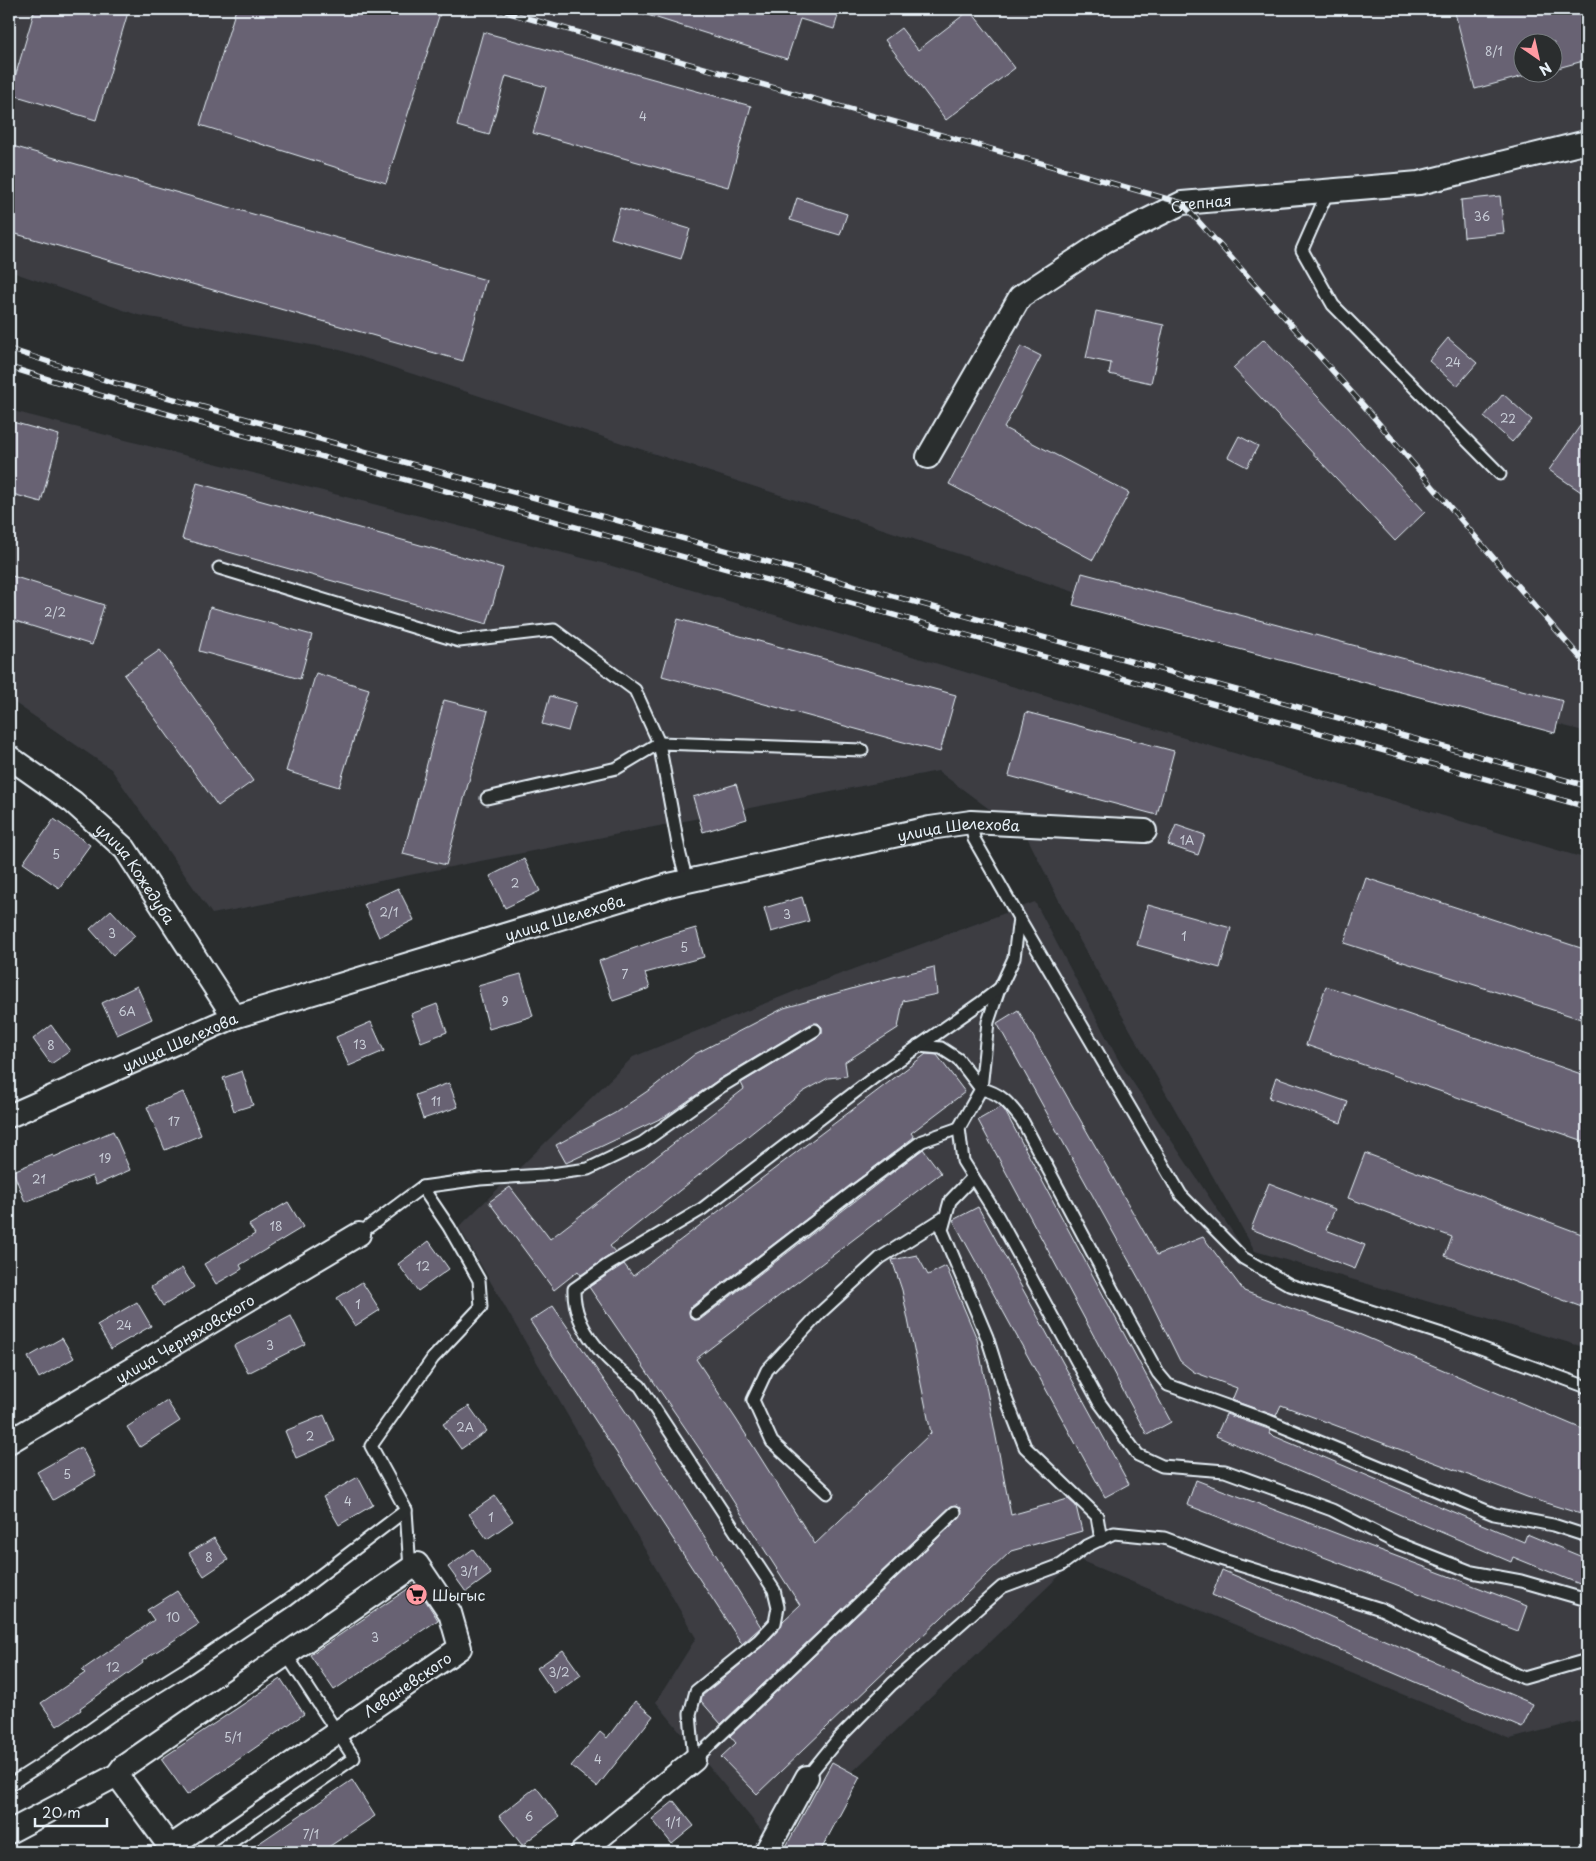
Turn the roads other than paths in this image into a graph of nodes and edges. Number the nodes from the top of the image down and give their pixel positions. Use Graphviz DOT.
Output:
graph roads {
  1 [pos="1587,142"];
  2 [pos="1328,191"];
  3 [pos="928,457"];
  4 [pos="1500,474"];
  5 [pos="219,568"];
  6 [pos="659,743"];
  7 [pos="862,750"];
  8 [pos="9,757"];
  9 [pos="487,798"];
  10 [pos="971,822"];
  11 [pos="1145,831"];
  12 [pos="687,881"];
  13 [pos="1019,918"];
  14 [pos="1000,988"];
  15 [pos="234,1017"];
  16 [pos="815,1030"];
  17 [pos="918,1046"];
  18 [pos="981,1089"];
  19 [pos="9,1116"];
  20 [pos="959,1128"];
  21 [pos="973,1177"];
  22 [pos="422,1187"];
  23 [pos="945,1217"];
  24 [pos="359,1234"];
  25 [pos="696,1313"];
  26 [pos="1587,1387"];
  27 [pos="9,1442"];
  28 [pos="827,1492"];
  29 [pos="406,1510"];
  30 [pos="955,1512"];
  31 [pos="1587,1536"];
  32 [pos="1101,1540"];
  33 [pos="410,1568"];
  34 [pos="1587,1600"];
  35 [pos="286,1654"];
  36 [pos="1587,1660"];
  37 [pos="337,1732"];
  38 [pos="694,1760"];
  39 [pos="117,1775"];
  40 [pos="807,1777"];
  41 [pos="9,1785"];
  42 [pos="9,1832"];
  43 [pos="173,1850"];
  44 [pos="217,1852"];
  45 [pos="582,1852"];
  46 [pos="766,1852"];
  1 -- 2 [label="street, Степная"];
  2 -- 3 [label="street, Степная"];
  2 -- 4 [label="lane"];
  5 -- 6 [label="lane"];
  6 -- 7 [label="lane"];
  6 -- 9 [label="lane"];
  6 -- 12 [label="lane"];
  8 -- 15 [label="street, улица Кожедуба"];
  10 -- 11 [label="street, улица Шелехова"];
  10 -- 12 [label="street, улица Шелехова"];
  10 -- 13 [label="lane"];
  12 -- 15 [label="street, улица Шелехова"];
  13 -- 14 [label="lane"];
  13 -- 26 [label="lane"];
  14 -- 17 [label="lane"];
  14 -- 18 [label="lane"];
  15 -- 19 [label="street, улица Шелехова"];
  16 -- 22 [label="lane"];
  17 -- 18 [label="lane"];
  17 -- 38 [label="lane"];
  18 -- 20 [label="lane"];
  18 -- 31 [label="lane"];
  20 -- 21 [label="lane"];
  20 -- 25 [label="lane"];
  21 -- 23 [label="lane"];
  21 -- 34 [label="lane"];
  22 -- 24 [label="lane"];
  22 -- 29 [label="lane"];
  23 -- 28 [label="lane"];
  23 -- 32 [label="lane"];
  24 -- 27 [label="street, улица Черняховского"];
  29 -- 33 [label="lane"];
  29 -- 41 [label="lane"];
  30 -- 38 [label="lane"];
  32 -- 36 [label="lane"];
  32 -- 40 [label="lane"];
  33 -- 35 [label="street"];
  33 -- 37 [label="street, Леваневского"];
  35 -- 37 [label="lane"];
  35 -- 39 [label="street"];
  37 -- 43 [label="street, Леваневского"];
  37 -- 44 [label="lane"];
  38 -- 45 [label="street"];
  39 -- 42 [label="street"];
  39 -- 43 [label="street, Леваневского"];
  40 -- 46 [label="street"];
}
